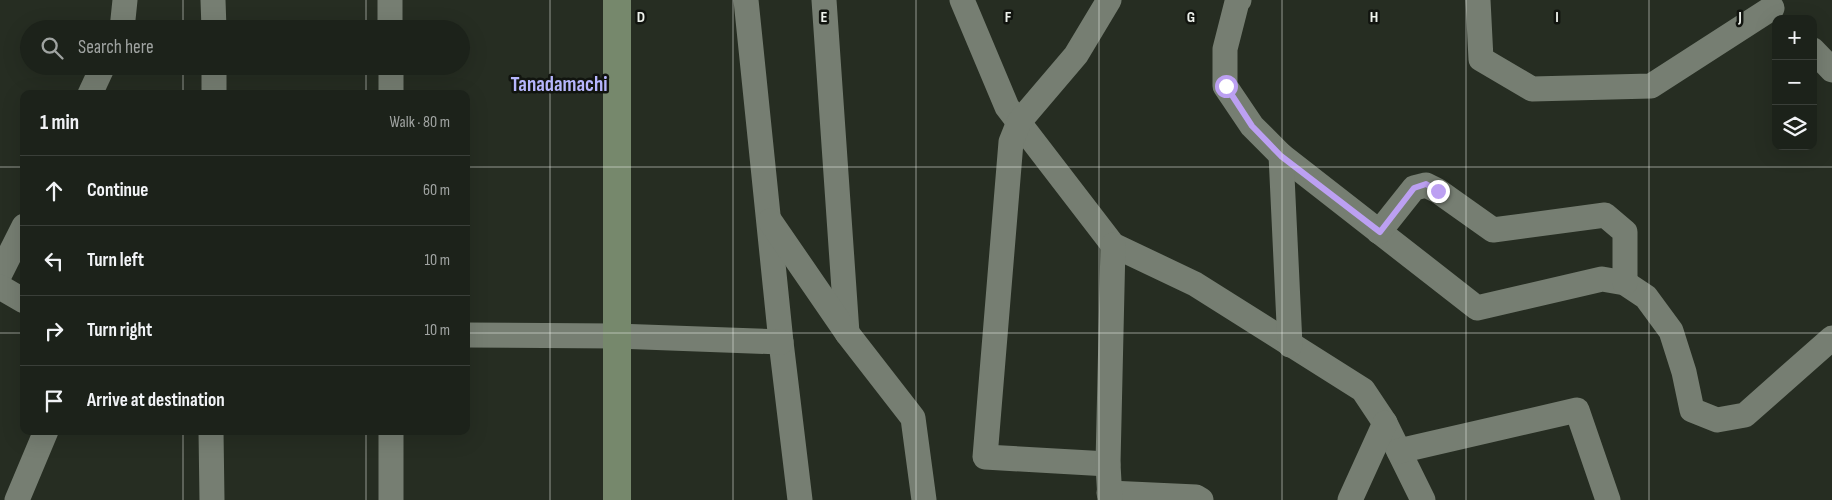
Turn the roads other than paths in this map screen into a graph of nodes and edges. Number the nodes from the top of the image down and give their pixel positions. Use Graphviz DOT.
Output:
graph roads {
  1 [pos="125,0"];
  2 [pos="213,0"];
  3 [pos="390,0"];
  4 [pos="617,0"];
  5 [pos="746,0"];
  6 [pos="824,0"];
  7 [pos="962,0"];
  8 [pos="1109,0"];
  9 [pos="1239,0"];
  10 [pos="1478,0"];
  11 [pos="1773,9"];
  12 [pos="123,20"];
  13 [pos="214,20"];
  14 [pos="390,20"];
  15 [pos="1817,54"];
  16 [pos="1832,70"];
  17 [pos="99,75"];
  18 [pos="214,75"];
  19 [pos="390,75"];
  20 [pos="92,90"];
  21 [pos="214,90"];
  22 [pos="391,90"];
  23 [pos="1019,122"];
  24 [pos="1281,156"];
  25 [pos="768,219"];
  26 [pos="1380,232"];
  27 [pos="20,234"];
  28 [pos="1113,244"];
  29 [pos="0,274"];
  30 [pos="1625,282"];
  31 [pos="0,287"];
  32 [pos="20,299"];
  33 [pos="847,333"];
  34 [pos="470,335"];
  35 [pos="616,336"];
  36 [pos="1832,338"];
  37 [pos="781,342"];
  38 [pos="1290,345"];
  39 [pos="1385,423"];
  40 [pos="44,435"];
  41 [pos="211,435"];
  42 [pos="391,435"];
  43 [pos="1399,451"];
  44 [pos="1108,464"];
  45 [pos="1110,496"];
  46 [pos="17,500"];
  47 [pos="212,500"];
  48 [pos="391,500"];
  49 [pos="617,500"];
  50 [pos="800,500"];
  51 [pos="924,500"];
  52 [pos="1201,500"];
  53 [pos="1350,500"];
  54 [pos="1423,500"];
  55 [pos="1608,500"];
  1 -- 12 [label="street"];
  2 -- 13 [label="street"];
  3 -- 14 [label="street"];
  4 -- 35 [label="street"];
  5 -- 25 [label="street"];
  6 -- 33 [label="street"];
  7 -- 23 [label="street"];
  8 -- 23 [label="street"];
  9 -- 24 [label="street"];
  10 -- 11 [label="street"];
  15 -- 16 [label="street"];
  17 -- 20 [label="street"];
  18 -- 21 [label="street"];
  19 -- 22 [label="street"];
  23 -- 28 [label="street"];
  23 -- 44 [label="street"];
  24 -- 26 [label="street"];
  24 -- 38 [label="street"];
  25 -- 33 [label="street"];
  25 -- 37 [label="street"];
  26 -- 30 [label="street"];
  26 -- 30 [label="street"];
  27 -- 29 [label="street"];
  28 -- 38 [label="street"];
  28 -- 44 [label="street"];
  30 -- 36 [label="street"];
  31 -- 32 [label="street"];
  33 -- 51 [label="street"];
  34 -- 35 [label="street"];
  35 -- 37 [label="street"];
  35 -- 49 [label="street"];
  37 -- 50 [label="street"];
  38 -- 39 [label="street"];
  39 -- 43 [label="street"];
  39 -- 53 [label="street"];
  40 -- 46 [label="street"];
  41 -- 47 [label="street"];
  42 -- 48 [label="street"];
  43 -- 54 [label="street"];
  43 -- 55 [label="street"];
  44 -- 45 [label="street"];
  45 -- 52 [label="street"];
}
